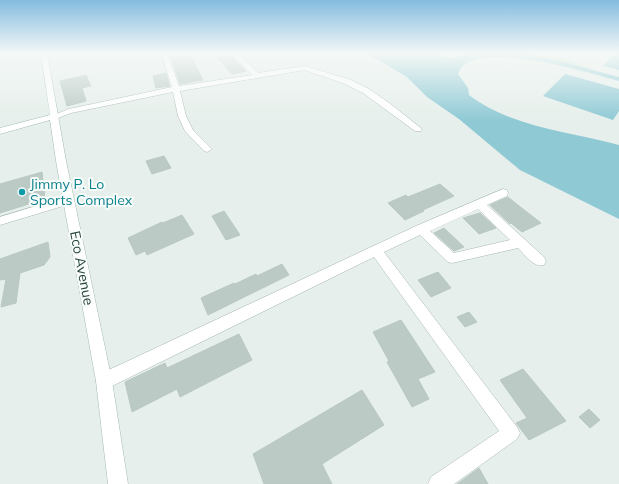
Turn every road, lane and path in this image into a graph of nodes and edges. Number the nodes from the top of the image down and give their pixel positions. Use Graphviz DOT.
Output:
graph roads {
  1 [pos="47,76"];
  2 [pos="172,76"];
  3 [pos="253,76"];
  4 [pos="329,76"];
  5 [pos="176,89"];
  6 [pos="53,118"];
  7 [pos="418,129"];
  8 [pos="0,131"];
  9 [pos="207,149"];
  10 [pos="503,193"];
  11 [pos="69,200"];
  12 [pos="478,203"];
  13 [pos="0,221"];
  14 [pos="420,229"];
  15 [pos="519,243"];
  16 [pos="376,250"];
  17 [pos="540,261"];
  18 [pos="104,381"];
  19 [pos="118,484"];
  20 [pos="438,484"];
  1 -- 6 [label="street, Eco Avenue"];
  2 -- 5 [label="street"];
  3 -- 5 [label="street"];
  4 -- 7 [label="street"];
  5 -- 6 [label="street"];
  5 -- 9 [label="street"];
  6 -- 8 [label="street"];
  6 -- 11 [label="street, Eco Avenue"];
  10 -- 12 [label="street"];
  11 -- 13 [label="street"];
  11 -- 18 [label="street, Eco Avenue"];
  12 -- 14 [label="street"];
  12 -- 15 [label="street"];
  14 -- 15 [label="street"];
  14 -- 16 [label="street"];
  15 -- 17 [label="street"];
  16 -- 18 [label="street"];
  16 -- 20 [label="street"];
  18 -- 19 [label="street, Eco Avenue"];
}
